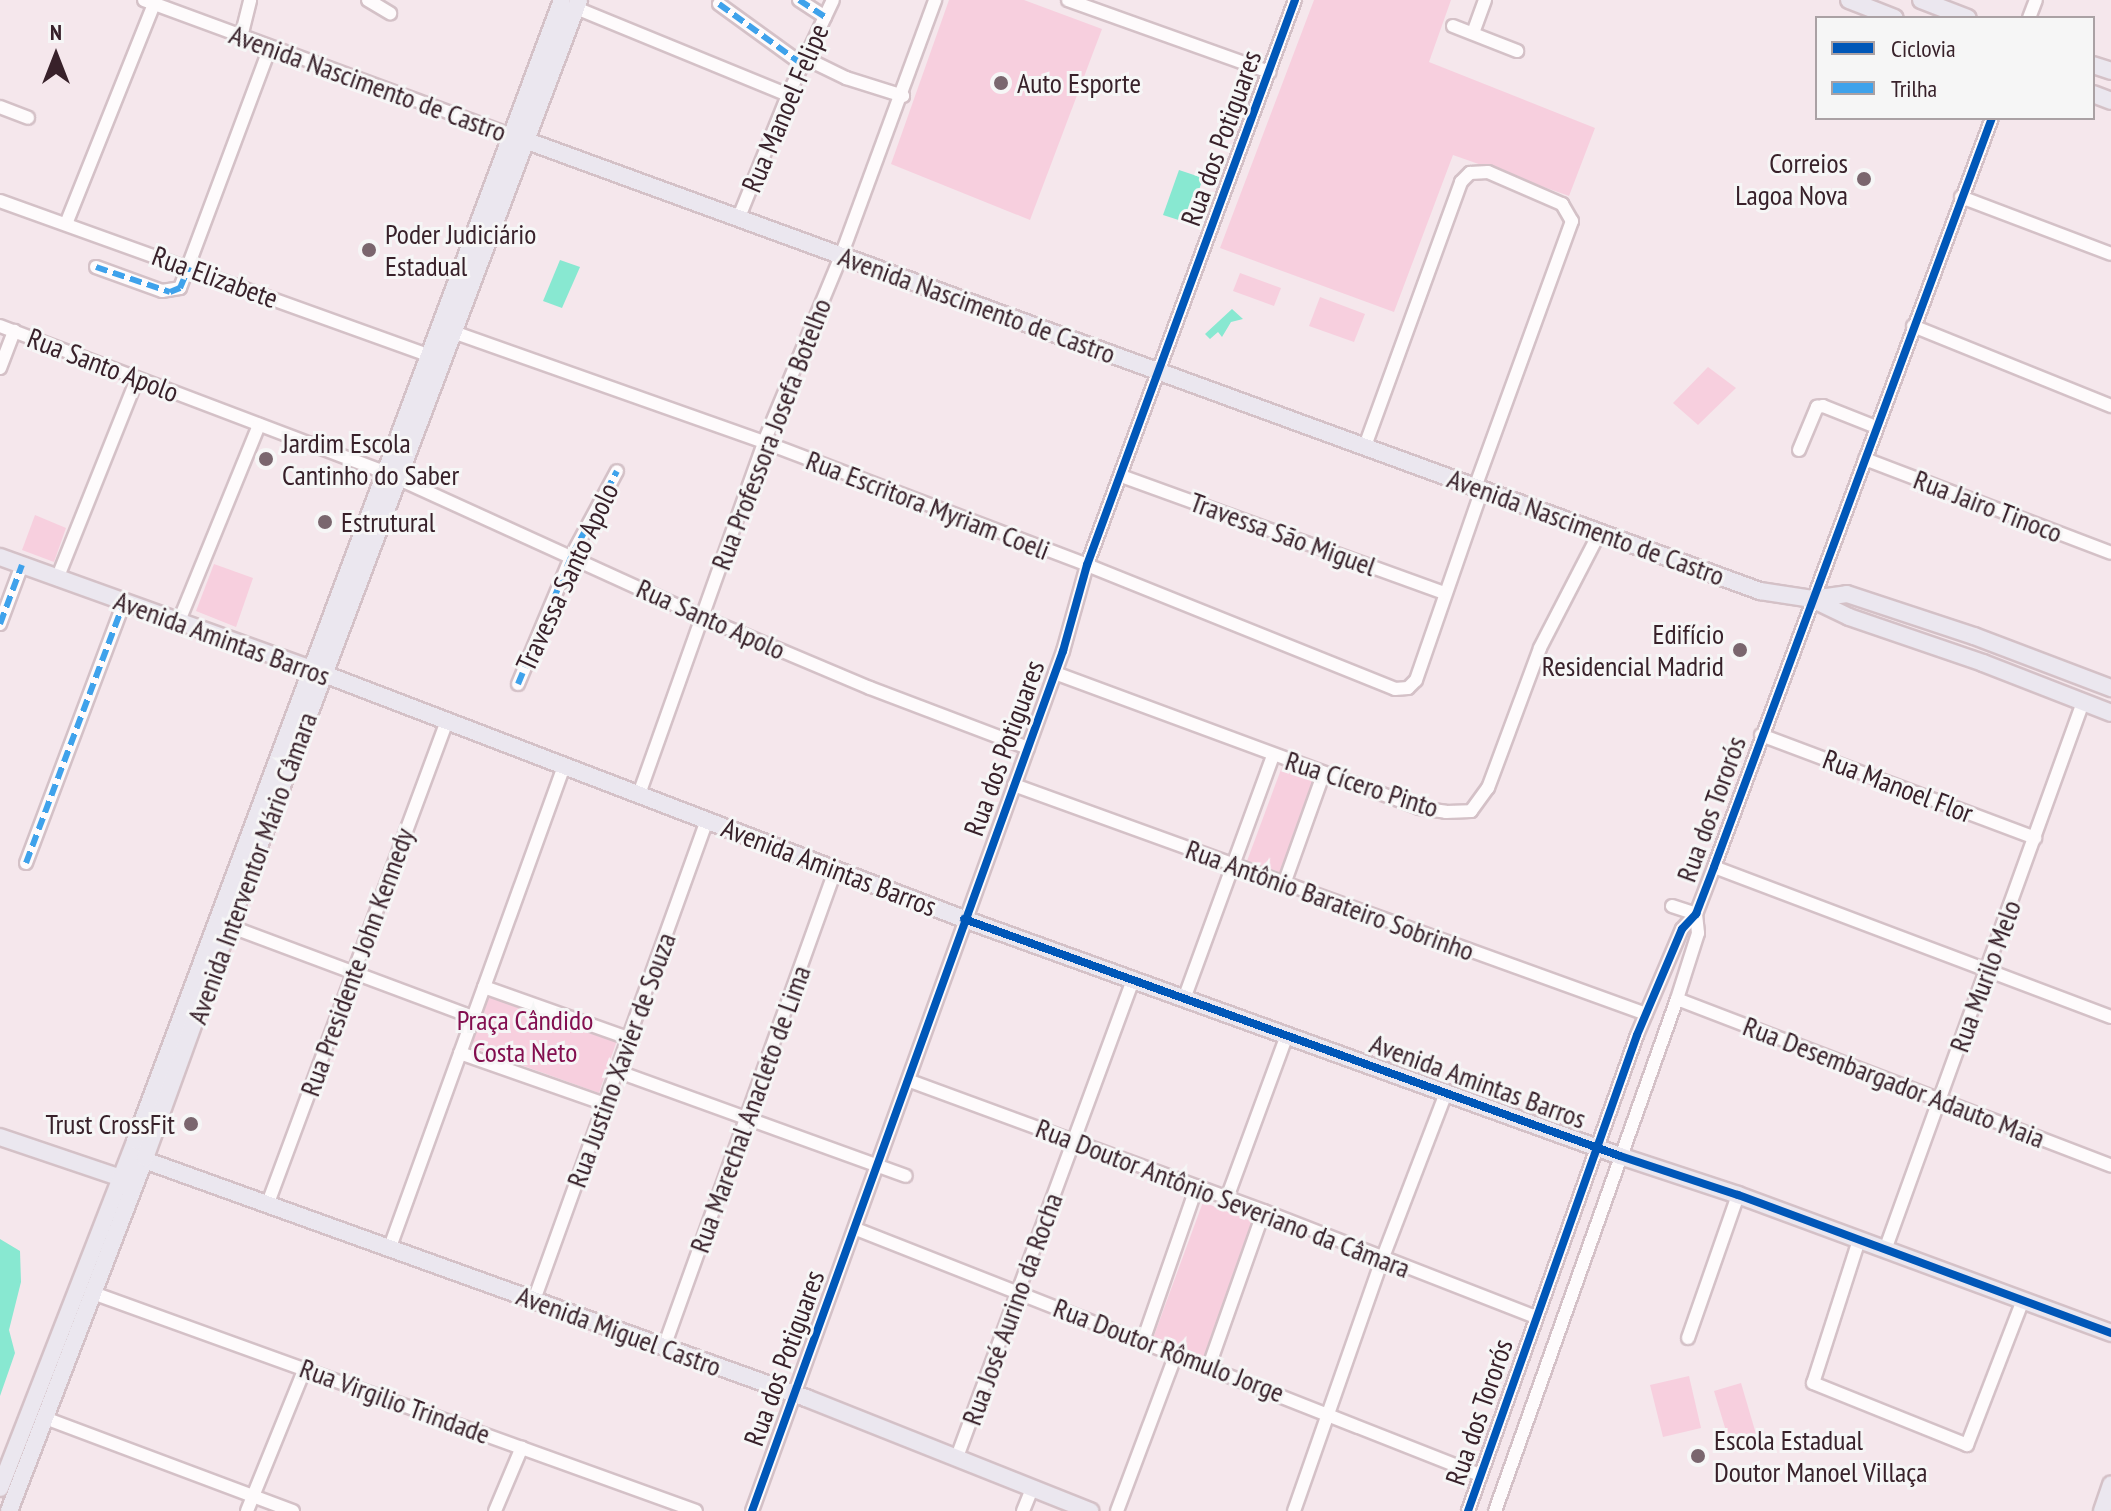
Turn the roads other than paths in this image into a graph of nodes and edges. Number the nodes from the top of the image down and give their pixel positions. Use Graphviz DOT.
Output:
graph roads {
  1 [pos="250,0"];
  2 [pos="799,0"];
  3 [pos="833,0"];
  4 [pos="935,0"];
  5 [pos="1295,0"];
  6 [pos="1485,0"];
  7 [pos="1849,0"];
  8 [pos="1921,0"];
  9 [pos="373,1"];
  10 [pos="1076,1"];
  11 [pos="149,2"];
  12 [pos="572,3"];
  13 [pos="719,4"];
  14 [pos="172,5"];
  15 [pos="390,13"];
  16 [pos="1890,16"];
  17 [pos="1963,16"];
  18 [pos="825,17"];
  19 [pos="1453,26"];
  20 [pos="1473,33"];
  21 [pos="241,37"];
  22 [pos="270,47"];
  23 [pos="1517,51"];
  24 [pos="804,61"];
  25 [pos="1269,72"];
  26 [pos="788,95"];
  27 [pos="903,96"];
  28 [pos="0,107"];
  29 [pos="28,118"];
  30 [pos="1991,120"];
  31 [pos="518,139"];
  32 [pos="1961,197"];
  33 [pos="0,201"];
  34 [pos="739,217"];
  35 [pos="66,224"];
  36 [pos="2111,254"];
  37 [pos="841,256"];
  38 [pos="96,267"];
  39 [pos="189,267"];
  40 [pos="0,326"];
  41 [pos="1913,326"];
  42 [pos="14,331"];
  43 [pos="456,333"];
  44 [pos="428,355"];
  45 [pos="0,368"];
  46 [pos="1158,372"];
  47 [pos="137,379"];
  48 [pos="2111,406"];
  49 [pos="259,425"];
  50 [pos="1876,427"];
  51 [pos="764,442"];
  52 [pos="1365,446"];
  53 [pos="1799,450"];
  54 [pos="1865,459"];
  55 [pos="617,471"];
  56 [pos="392,476"];
  57 [pos="1121,476"];
  58 [pos="1478,488"];
  59 [pos="1600,532"];
  60 [pos="2111,553"];
  61 [pos="572,555"];
  62 [pos="0,557"];
  63 [pos="22,565"];
  64 [pos="1087,565"];
  65 [pos="57,579"];
  66 [pos="1445,593"];
  67 [pos="1812,599"];
  68 [pos="124,602"];
  69 [pos="702,617"];
  70 [pos="179,621"];
  71 [pos="0,624"];
  72 [pos="1974,636"];
  73 [pos="1983,663"];
  74 [pos="318,672"];
  75 [pos="1055,673"];
  76 [pos="518,684"];
  77 [pos="2111,688"];
  78 [pos="2083,702"];
  79 [pos="2111,713"];
  80 [pos="447,721"];
  81 [pos="1761,735"];
  82 [pos="1028,748"];
  83 [pos="1273,756"];
  84 [pos="564,766"];
  85 [pos="1323,775"];
  86 [pos="1014,785"];
  87 [pos="639,794"];
  88 [pos="707,820"];
  89 [pos="2035,838"];
  90 [pos="26,863"];
  91 [pos="1232,865"];
  92 [pos="1714,867"];
  93 [pos="835,871"];
  94 [pos="1284,884"];
  95 [pos="1672,906"];
  96 [pos="1696,914"];
  97 [pos="964,919"];
  98 [pos="229,926"];
  99 [pos="1987,970"];
  100 [pos="353,971"];
  101 [pos="1133,980"];
  102 [pos="484,987"];
  103 [pos="1184,999"];
  104 [pos="1677,999"];
  105 [pos="1646,1014"];
  106 [pos="473,1017"];
  107 [pos="2111,1017"];
  108 [pos="1287,1035"];
  109 [pos="1637,1035"];
  110 [pos="628,1038"];
  111 [pos="1660,1043"];
  112 [pos="460,1053"];
  113 [pos="616,1071"];
  114 [pos="910,1081"];
  115 [pos="1446,1093"];
  116 [pos="1940,1100"];
  117 [pos="605,1104"];
  118 [pos="748,1120"];
  119 [pos="0,1137"];
  120 [pos="1074,1142"];
  121 [pos="1596,1147"];
  122 [pos="1620,1156"];
  123 [pos="145,1158"];
  124 [pos="2111,1166"];
  125 [pos="879,1167"];
  126 [pos="127,1175"];
  127 [pos="906,1176"];
  128 [pos="1197,1186"];
  129 [pos="1738,1195"];
  130 [pos="1227,1198"];
  131 [pos="268,1203"];
  132 [pos="1264,1211"];
  133 [pos="856,1229"];
  134 [pos="1859,1240"];
  135 [pos="390,1247"];
  136 [pos="1885,1250"];
  137 [pos="1383,1257"];
  138 [pos="1017,1292"];
  139 [pos="93,1293"];
  140 [pos="534,1300"];
  141 [pos="2023,1300"];
  142 [pos="1536,1317"];
  143 [pos="2111,1333"];
  144 [pos="1688,1338"];
  145 [pos="1143,1341"];
  146 [pos="664,1347"];
  147 [pos="1176,1354"];
  148 [pos="1209,1366"];
  149 [pos="305,1368"];
  150 [pos="794,1394"];
  151 [pos="1327,1412"];
  152 [pos="45,1418"];
  153 [pos="522,1447"];
  154 [pos="957,1457"];
  155 [pos="1480,1475"];
  156 [pos="2111,1485"];
  157 [pos="0,1488"];
  158 [pos="1032,1489"];
  159 [pos="253,1496"];
  160 [pos="9,1511"];
  161 [pos="247,1511"];
  162 [pos="293,1511"];
  163 [pos="495,1511"];
  164 [pos="696,1511"];
  165 [pos="752,1511"];
  166 [pos="1023,1511"];
  167 [pos="1090,1511"];
  168 [pos="1117,1511"];
  169 [pos="1294,1511"];
  170 [pos="1468,1511"];
  171 [pos="1495,1511"];
  172 [pos="2102,1511"];
  1 -- 21 [label="street"];
  2 -- 18 [label="street"];
  3 -- 18 [label="street, Rua Manoel Felipe"];
  4 -- 27 [label="street, Rua Professora Josefa Botelho"];
  5 -- 25 [label="street, Rua dos Potiguares"];
  6 -- 20 [label="street"];
  7 -- 16 [label="main road"];
  8 -- 17 [label="main road"];
  9 -- 15 [label="street"];
  10 -- 25 [label="street"];
  11 -- 14 [label="street, Avenida Nascimento de Castro"];
  11 -- 35 [label="street"];
  12 -- 26 [label="street"];
  12 -- 31 [label="main road, Avenida Interventor Mário Câmara"];
  13 -- 24 [label="street"];
  14 -- 21 [label="street, Avenida Nascimento de Castro"];
  18 -- 24 [label="street, Rua Manoel Felipe"];
  19 -- 20 [label="street"];
  20 -- 23 [label="street"];
  21 -- 22 [label="street, Avenida Nascimento de Castro"];
  22 -- 31 [label="street, Avenida Nascimento de Castro"];
  22 -- 39 [label="street"];
  24 -- 26 [label="street, Rua Manoel Felipe"];
  24 -- 27 [label="street"];
  25 -- 46 [label="street, Rua dos Potiguares"];
  26 -- 34 [label="street, Rua Manoel Felipe"];
  27 -- 37 [label="street, Rua Professora Josefa Botelho"];
  28 -- 29 [label="street"];
  30 -- 32 [label="street, Rua dos Tororós"];
  31 -- 34 [label="main road, Avenida Nascimento de Castro"];
  31 -- 43 [label="main road, Avenida Interventor Mário Câmara"];
  31 -- 44 [label="main road, Avenida Interventor Mário Câmara"];
  32 -- 36 [label="street"];
  32 -- 41 [label="street, Rua dos Tororós"];
  33 -- 35 [label="street, Rua Elizabete"];
  34 -- 37 [label="main road, Avenida Nascimento de Castro"];
  35 -- 39 [label="street, Rua Elizabete"];
  37 -- 46 [label="main road, Avenida Nascimento de Castro"];
  37 -- 51 [label="street, Rua Professora Josefa Botelho"];
  38 -- 39 [label="street"];
  39 -- 44 [label="street, Rua Elizabete"];
  40 -- 42 [label="street, Rua Santo Apolo"];
  41 -- 48 [label="street"];
  41 -- 50 [label="street, Rua dos Tororós"];
  42 -- 45 [label="street"];
  42 -- 47 [label="street, Rua Santo Apolo"];
  43 -- 51 [label="street, Rua Escritora Myriam Coeli"];
  43 -- 56 [label="main road, Avenida Interventor Mário Câmara"];
  44 -- 56 [label="main road, Avenida Interventor Mário Câmara"];
  46 -- 52 [label="main road, Avenida Nascimento de Castro"];
  46 -- 57 [label="street, Rua dos Potiguares"];
  47 -- 49 [label="street, Rua Santo Apolo"];
  47 -- 65 [label="street"];
  49 -- 56 [label="street, Rua Santo Apolo"];
  49 -- 70 [label="street"];
  50 -- 53 [label="street"];
  50 -- 54 [label="street, Rua dos Tororós"];
  51 -- 64 [label="street, Rua Escritora Myriam Coeli"];
  51 -- 69 [label="street, Rua Professora Josefa Botelho"];
  52 -- 58 [label="main road, Avenida Nascimento de Castro"];
  52 -- 58 [label="street"];
  54 -- 60 [label="street, Rua Jairo Tinoco"];
  54 -- 67 [label="street, Rua dos Tororós"];
  55 -- 61 [label="street, Travessa Santo Apolo"];
  56 -- 61 [label="street, Rua Santo Apolo"];
  56 -- 74 [label="main road, Avenida Interventor Mário Câmara"];
  57 -- 64 [label="street, Rua dos Potiguares"];
  57 -- 66 [label="street, Travessa São Miguel"];
  58 -- 59 [label="main road, Avenida Nascimento de Castro"];
  58 -- 66 [label="street"];
  59 -- 67 [label="main road, Avenida Nascimento de Castro"];
  59 -- 85 [label="street, Rua Cícero Pinto"];
  61 -- 69 [label="street, Rua Santo Apolo"];
  61 -- 76 [label="street, Travessa Santo Apolo"];
  62 -- 63 [label="main road, Avenida Amintas Barros"];
  63 -- 65 [label="main road, Avenida Amintas Barros"];
  63 -- 71 [label="street"];
  64 -- 66 [label="street, Rua Escritora Myriam Coeli"];
  64 -- 75 [label="street, Rua dos Potiguares"];
  65 -- 68 [label="main road, Avenida Amintas Barros"];
  67 -- 72 [label="main road, Avenida Nascimento de Castro"];
  67 -- 73 [label="main road, Avenida Nascimento de Castro"];
  67 -- 81 [label="street, Rua dos Tororós"];
  68 -- 70 [label="main road, Avenida Amintas Barros"];
  68 -- 90 [label="street"];
  69 -- 82 [label="street, Rua Santo Apolo"];
  69 -- 87 [label="street, Rua Professora Josefa Botelho"];
  70 -- 74 [label="main road, Avenida Amintas Barros"];
  72 -- 73 [label="main road"];
  72 -- 77 [label="main road, Avenida Nascimento de Castro"];
  73 -- 78 [label="main road, Avenida Nascimento de Castro"];
  74 -- 80 [label="main road, Avenida Amintas Barros"];
  74 -- 98 [label="main road, Avenida Interventor Mário Câmara"];
  74 -- 126 [label="main road, Avenida Interventor Mário Câmara"];
  75 -- 82 [label="street, Rua dos Potiguares"];
  75 -- 83 [label="street, Rua Cícero Pinto"];
  78 -- 79 [label="main road, Avenida Nascimento de Castro"];
  78 -- 89 [label="street, Rua Murilo Melo"];
  80 -- 84 [label="main road, Avenida Amintas Barros"];
  80 -- 100 [label="street, Rua Presidente John Kennedy"];
  81 -- 89 [label="street, Rua Manoel Flor"];
  81 -- 92 [label="street, Rua dos Tororós"];
  82 -- 86 [label="street, Rua dos Potiguares"];
  83 -- 85 [label="street, Rua Cícero Pinto"];
  83 -- 91 [label="street"];
  84 -- 87 [label="main road, Avenida Amintas Barros"];
  84 -- 102 [label="street"];
  85 -- 94 [label="street"];
  86 -- 91 [label="street, Rua Antônio Barateiro Sobrinho"];
  86 -- 97 [label="street, Rua dos Potiguares"];
  87 -- 88 [label="main road, Avenida Amintas Barros"];
  88 -- 93 [label="main road, Avenida Amintas Barros"];
  88 -- 110 [label="street, Rua Justino Xavier de Souza"];
  89 -- 99 [label="street, Rua Murilo Melo"];
  91 -- 94 [label="street, Rua Antônio Barateiro Sobrinho"];
  91 -- 103 [label="street"];
  92 -- 96 [label="street, Rua dos Tororós"];
  92 -- 99 [label="street"];
  93 -- 97 [label="main road, Avenida Amintas Barros"];
  93 -- 118 [label="street, Rua Marechal Anacleto de Lima"];
  94 -- 105 [label="street, Rua Antônio Barateiro Sobrinho"];
  95 -- 96 [label="street"];
  96 -- 104 [label="street, Rua dos Tororós"];
  96 -- 105 [label="street, Rua dos Tororós"];
  97 -- 101 [label="main road, Avenida Amintas Barros"];
  97 -- 114 [label="street, Rua dos Potiguares"];
  98 -- 100 [label="street"];
  98 -- 123 [label="main road, Avenida Interventor Mário Câmara"];
  99 -- 107 [label="street"];
  99 -- 116 [label="street, Rua Murilo Melo"];
  100 -- 106 [label="street"];
  100 -- 131 [label="street, Rua Presidente John Kennedy"];
  101 -- 103 [label="main road, Avenida Amintas Barros"];
  101 -- 120 [label="street, Rua José Aurino da Rocha"];
  102 -- 106 [label="street"];
  102 -- 110 [label="street"];
  103 -- 108 [label="main road, Avenida Amintas Barros"];
  104 -- 111 [label="street, Rua dos Tororós"];
  104 -- 116 [label="street, Rua Desembargador Adauto Maia"];
  105 -- 109 [label="street, Rua dos Tororós"];
  106 -- 112 [label="street"];
  108 -- 115 [label="main road, Avenida Amintas Barros"];
  108 -- 130 [label="street"];
  109 -- 111 [label="street"];
  109 -- 121 [label="street, Rua dos Tororós"];
  110 -- 113 [label="street, Rua Justino Xavier de Souza"];
  111 -- 122 [label="street, Rua dos Tororós"];
  112 -- 117 [label="street"];
  112 -- 135 [label="street"];
  113 -- 117 [label="street, Rua Justino Xavier de Souza"];
  113 -- 118 [label="street"];
  114 -- 120 [label="street, Rua Doutor Antônio Severiano da Câmara"];
  114 -- 125 [label="street, Rua dos Potiguares"];
  115 -- 121 [label="main road, Avenida Amintas Barros"];
  115 -- 137 [label="street"];
  116 -- 124 [label="street, Rua Desembargador Adauto Maia"];
  116 -- 136 [label="street, Rua Murilo Melo"];
  117 -- 140 [label="street, Rua Justino Xavier de Souza"];
  118 -- 125 [label="street"];
  118 -- 146 [label="street, Rua Marechal Anacleto de Lima"];
  119 -- 126 [label="main road"];
  120 -- 128 [label="street, Rua Doutor Antônio Severiano da Câmara"];
  120 -- 138 [label="street, Rua José Aurino da Rocha"];
  121 -- 122 [label="main road, Avenida Amintas Barros"];
  121 -- 142 [label="street, Rua dos Tororós"];
  122 -- 129 [label="main road, Avenida Amintas Barros"];
  122 -- 171 [label="street, Rua dos Tororós"];
  123 -- 126 [label="main road, Avenida Interventor Mário Câmara"];
  123 -- 131 [label="main road, Avenida Miguel Castro"];
  125 -- 127 [label="street"];
  125 -- 133 [label="street, Rua dos Potiguares"];
  126 -- 139 [label="main road, Avenida Interventor Mário Câmara"];
  126 -- 157 [label="main road, Avenida Interventor Mário Câmara"];
  128 -- 130 [label="street, Rua Doutor Antônio Severiano da Câmara"];
  128 -- 145 [label="street"];
  129 -- 134 [label="main road, Avenida Amintas Barros"];
  129 -- 144 [label="street"];
  130 -- 132 [label="street, Rua Doutor Antônio Severiano da Câmara"];
  131 -- 135 [label="main road, Avenida Miguel Castro"];
  132 -- 137 [label="street, Rua Doutor Antônio Severiano da Câmara"];
  132 -- 148 [label="street"];
  133 -- 138 [label="street, Rua Doutor Rômulo Jorge"];
  133 -- 150 [label="street, Rua dos Potiguares"];
  134 -- 136 [label="main road, Avenida Amintas Barros"];
  134 -- 141 [label="street"];
  135 -- 140 [label="main road, Avenida Miguel Castro"];
  136 -- 141 [label="main road, Avenida Amintas Barros"];
  137 -- 142 [label="street, Rua Doutor Antônio Severiano da Câmara"];
  137 -- 151 [label="street"];
  138 -- 145 [label="street, Rua Doutor Rômulo Jorge"];
  138 -- 154 [label="street, Rua José Aurino da Rocha"];
  139 -- 149 [label="street, Rua Virgilio Trindade"];
  139 -- 152 [label="main road, Avenida Interventor Mário Câmara"];
  140 -- 146 [label="main road, Avenida Miguel Castro"];
  141 -- 143 [label="main road, Avenida Amintas Barros"];
  142 -- 155 [label="street, Rua dos Tororós"];
  145 -- 147 [label="street, Rua Doutor Rômulo Jorge"];
  146 -- 150 [label="main road, Avenida Miguel Castro"];
  147 -- 148 [label="street, Rua Doutor Rômulo Jorge"];
  147 -- 168 [label="street"];
  148 -- 151 [label="street, Rua Doutor Rômulo Jorge"];
  149 -- 153 [label="street, Rua Virgilio Trindade"];
  149 -- 159 [label="street"];
  150 -- 154 [label="main road, Avenida Miguel Castro"];
  150 -- 165 [label="street, Rua dos Potiguares"];
  151 -- 155 [label="street, Rua Doutor Rômulo Jorge"];
  151 -- 169 [label="street"];
  152 -- 159 [label="street"];
  152 -- 160 [label="main road, Avenida Interventor Mário Câmara"];
  153 -- 163 [label="street"];
  153 -- 164 [label="street, Rua Virgilio Trindade"];
  154 -- 158 [label="main road, Avenida Miguel Castro"];
  155 -- 170 [label="street, Rua dos Tororós"];
  156 -- 172 [label="main road"];
  158 -- 166 [label="street"];
  158 -- 167 [label="main road, Avenida Miguel Castro"];
  159 -- 161 [label="street"];
  159 -- 162 [label="street"];
}
